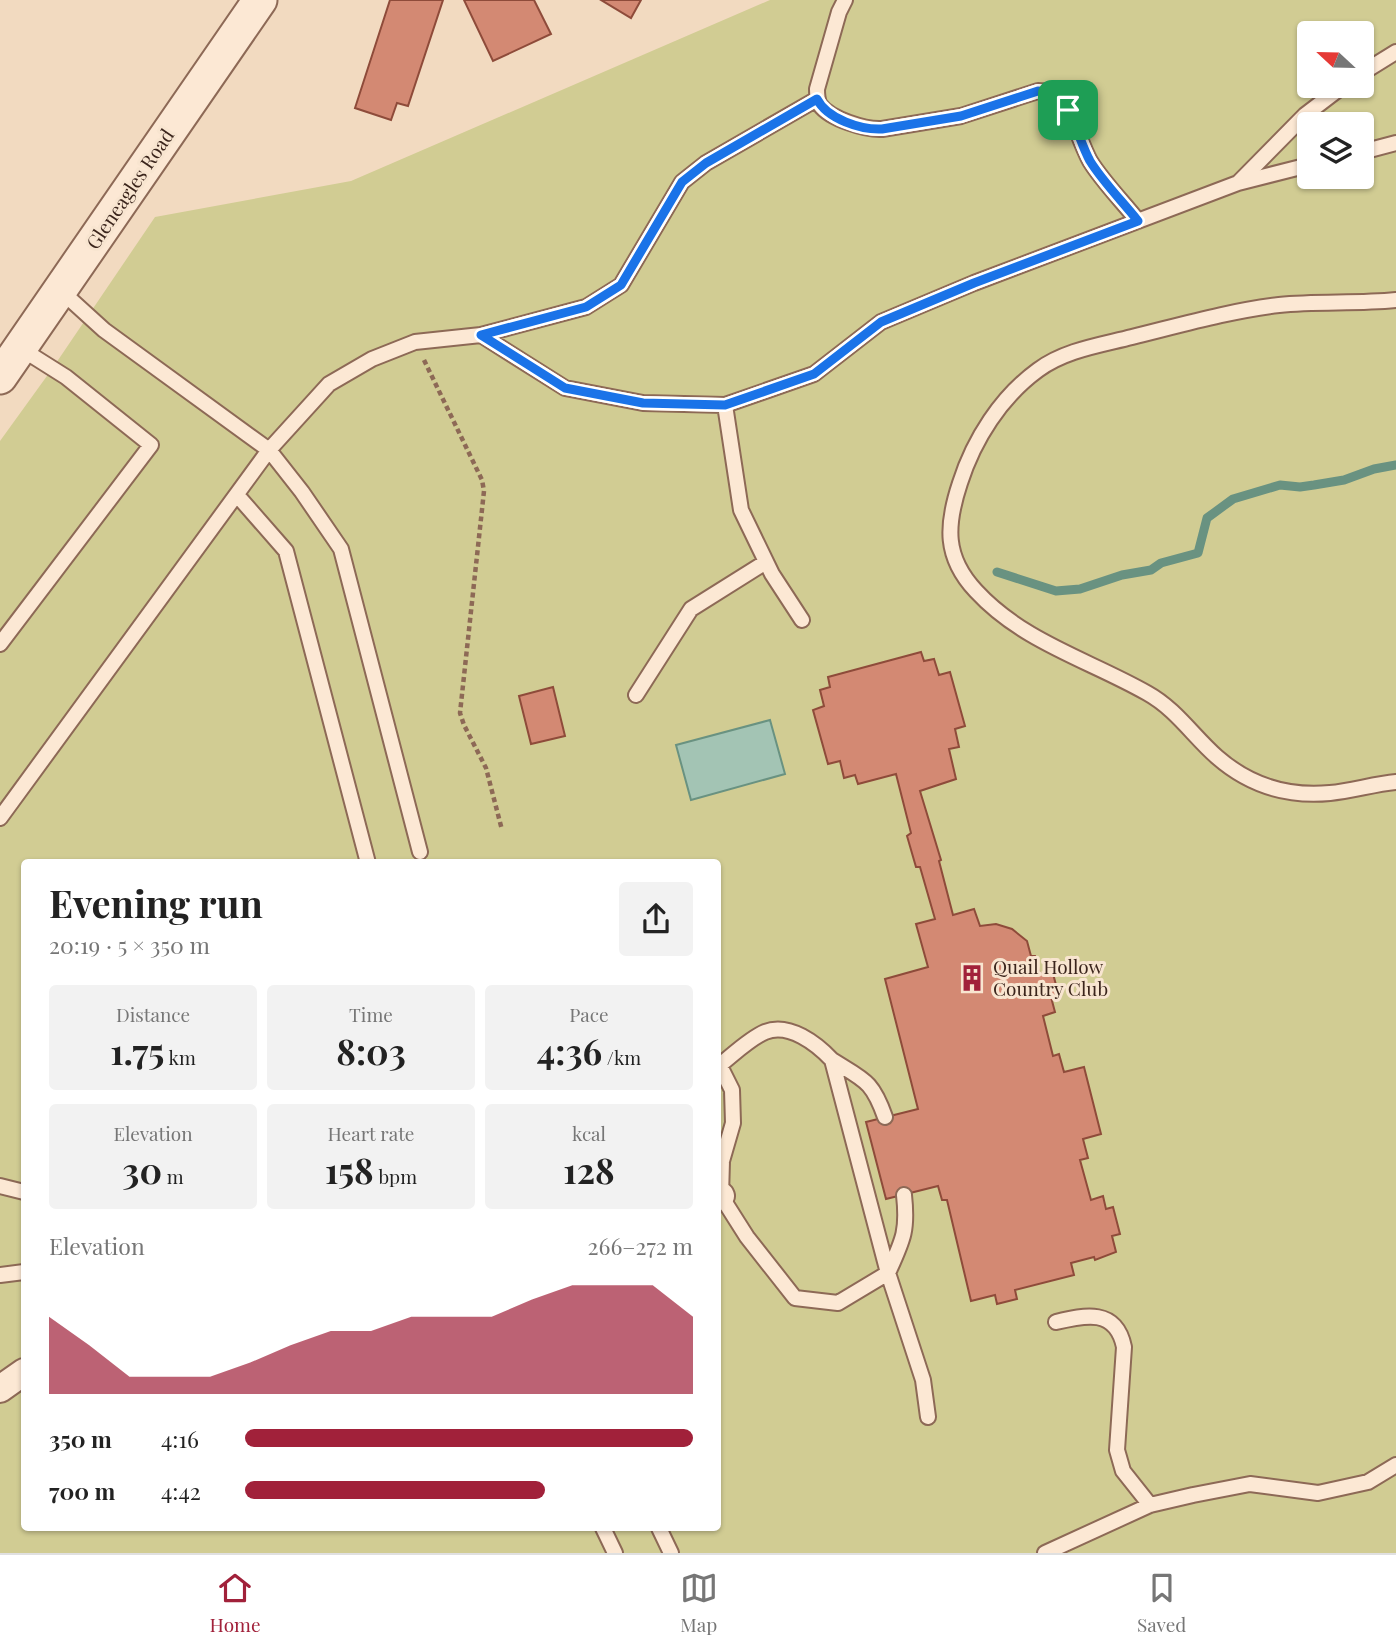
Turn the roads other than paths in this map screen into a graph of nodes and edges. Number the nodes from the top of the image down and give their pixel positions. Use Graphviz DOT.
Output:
graph roads {
  1 [pos="260,0"];
  2 [pos="845,0"];
  3 [pos="1396,52"];
  4 [pos="1374,66"];
  5 [pos="1330,98"];
  6 [pos="817,99"];
  7 [pos="1315,112"];
  8 [pos="1297,129"];
  9 [pos="1396,143"];
  10 [pos="1374,149"];
  11 [pos="1297,168"];
  12 [pos="1238,183"];
  13 [pos="1138,221"];
  14 [pos="60,290"];
  15 [pos="1396,300"];
  16 [pos="481,335"];
  17 [pos="20,348"];
  18 [pos="0,377"];
  19 [pos="725,405"];
  20 [pos="269,450"];
  21 [pos="237,495"];
  22 [pos="766,562"];
  23 [pos="802,620"];
  24 [pos="0,644"];
  25 [pos="636,695"];
  26 [pos="1396,782"];
  27 [pos="0,818"];
  28 [pos="420,852"];
  29 [pos="367,859"];
  30 [pos="832,1060"];
  31 [pos="721,1062"];
  32 [pos="721,1067"];
  33 [pos="885,1117"];
  34 [pos="721,1173"];
  35 [pos="0,1186"];
  36 [pos="21,1192"];
  37 [pos="904,1195"];
  38 [pos="721,1200"];
  39 [pos="21,1272"];
  40 [pos="888,1273"];
  41 [pos="0,1275"];
  42 [pos="1056,1322"];
  43 [pos="21,1374"];
  44 [pos="0,1389"];
  45 [pos="928,1417"];
  46 [pos="1396,1465"];
  47 [pos="1150,1505"];
  48 [pos="604,1531"];
  49 [pos="660,1531"];
  50 [pos="615,1553"];
  51 [pos="671,1553"];
  52 [pos="1045,1553"];
  1 -- 14 [label="street, Gleneagles Road"];
  2 -- 6 [label="lane"];
  3 -- 4 [label="lane"];
  5 -- 7 [label="lane"];
  6 -- 13 [label="lane"];
  6 -- 16 [label="lane"];
  8 -- 12 [label="lane"];
  9 -- 10 [label="lane"];
  11 -- 12 [label="lane"];
  12 -- 13 [label="lane"];
  13 -- 19 [label="lane"];
  14 -- 17 [label="street, Gleneagles Road"];
  14 -- 20 [label="lane"];
  15 -- 26 [label="lane"];
  16 -- 19 [label="lane"];
  16 -- 20 [label="lane"];
  17 -- 18 [label="street, Gleneagles Road"];
  17 -- 24 [label="lane"];
  19 -- 22 [label="lane"];
  20 -- 21 [label="lane"];
  20 -- 28 [label="lane"];
  21 -- 27 [label="lane"];
  21 -- 29 [label="lane"];
  22 -- 23 [label="lane"];
  22 -- 25 [label="lane"];
  30 -- 31 [label="lane"];
  30 -- 33 [label="lane"];
  30 -- 40 [label="lane"];
  32 -- 34 [label="lane"];
  35 -- 36 [label="lane"];
  37 -- 40 [label="lane"];
  38 -- 40 [label="lane"];
  39 -- 41 [label="lane"];
  40 -- 45 [label="lane"];
  42 -- 47 [label="lane"];
  43 -- 44 [label="street"];
  46 -- 47 [label="lane"];
  47 -- 52 [label="lane"];
  48 -- 50 [label="lane"];
  49 -- 51 [label="lane"];
}
